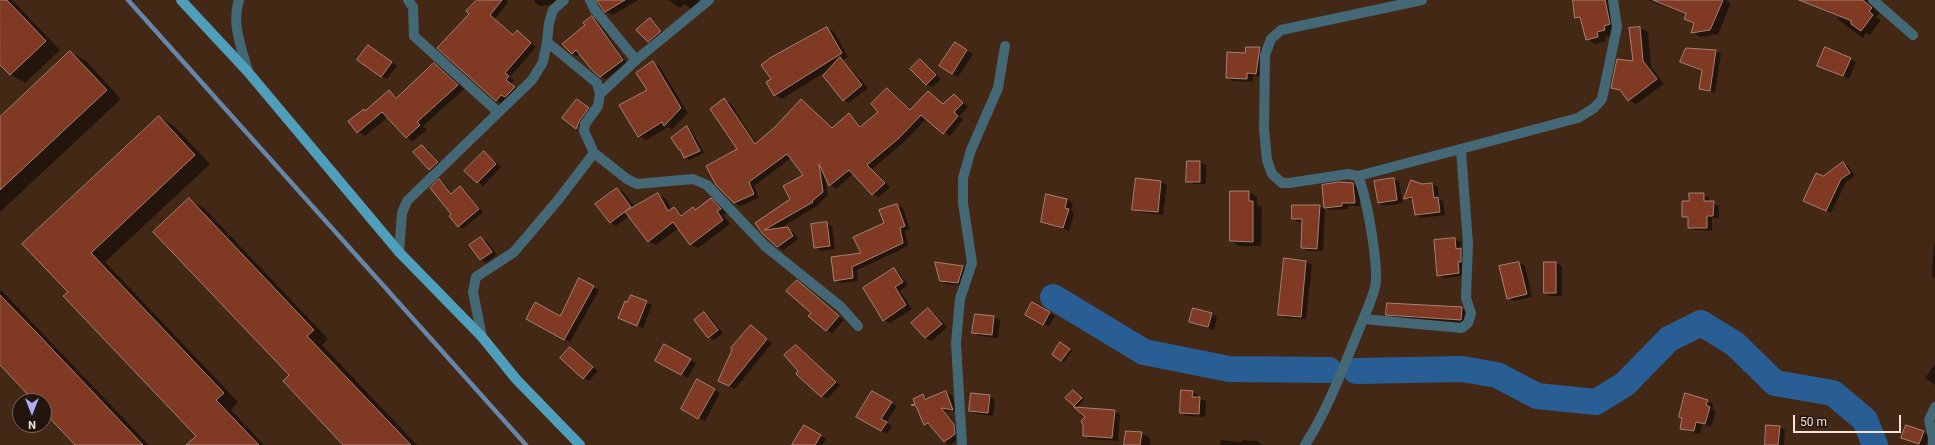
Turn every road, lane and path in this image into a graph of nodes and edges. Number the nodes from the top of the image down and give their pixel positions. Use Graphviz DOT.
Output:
graph roads {
  1 [pos="181,0"];
  2 [pos="239,0"];
  3 [pos="408,0"];
  4 [pos="564,0"];
  5 [pos="590,0"];
  6 [pos="709,0"];
  7 [pos="1422,0"];
  8 [pos="1613,0"];
  9 [pos="1873,0"];
  10 [pos="1913,35"];
  11 [pos="547,42"];
  12 [pos="1006,46"];
  13 [pos="636,60"];
  14 [pos="248,72"];
  15 [pos="600,94"];
  16 [pos="498,112"];
  17 [pos="1461,150"];
  18 [pos="594,153"];
  19 [pos="1358,176"];
  20 [pos="399,252"];
  21 [pos="1363,318"];
  22 [pos="858,326"];
  23 [pos="482,337"];
  24 [pos="1935,407"];
  25 [pos="580,445"];
  26 [pos="962,445"];
  27 [pos="1305,445"];
  28 [pos="1933,445"];
  1 -- 14 [label="main road"];
  2 -- 14 [label="street"];
  3 -- 16 [label="street"];
  4 -- 11 [label="street"];
  5 -- 13 [label="street"];
  6 -- 13 [label="street"];
  7 -- 19 [label="street"];
  8 -- 17 [label="street"];
  9 -- 10 [label="street"];
  11 -- 15 [label="street"];
  11 -- 16 [label="street"];
  12 -- 26 [label="street"];
  13 -- 15 [label="street"];
  14 -- 20 [label="main road"];
  15 -- 18 [label="street"];
  16 -- 20 [label="street"];
  17 -- 19 [label="street"];
  17 -- 21 [label="street"];
  18 -- 22 [label="street"];
  18 -- 23 [label="street"];
  19 -- 21 [label="street"];
  20 -- 23 [label="main road"];
  21 -- 27 [label="street"];
  23 -- 25 [label="main road"];
  24 -- 28 [label="street"];
}
